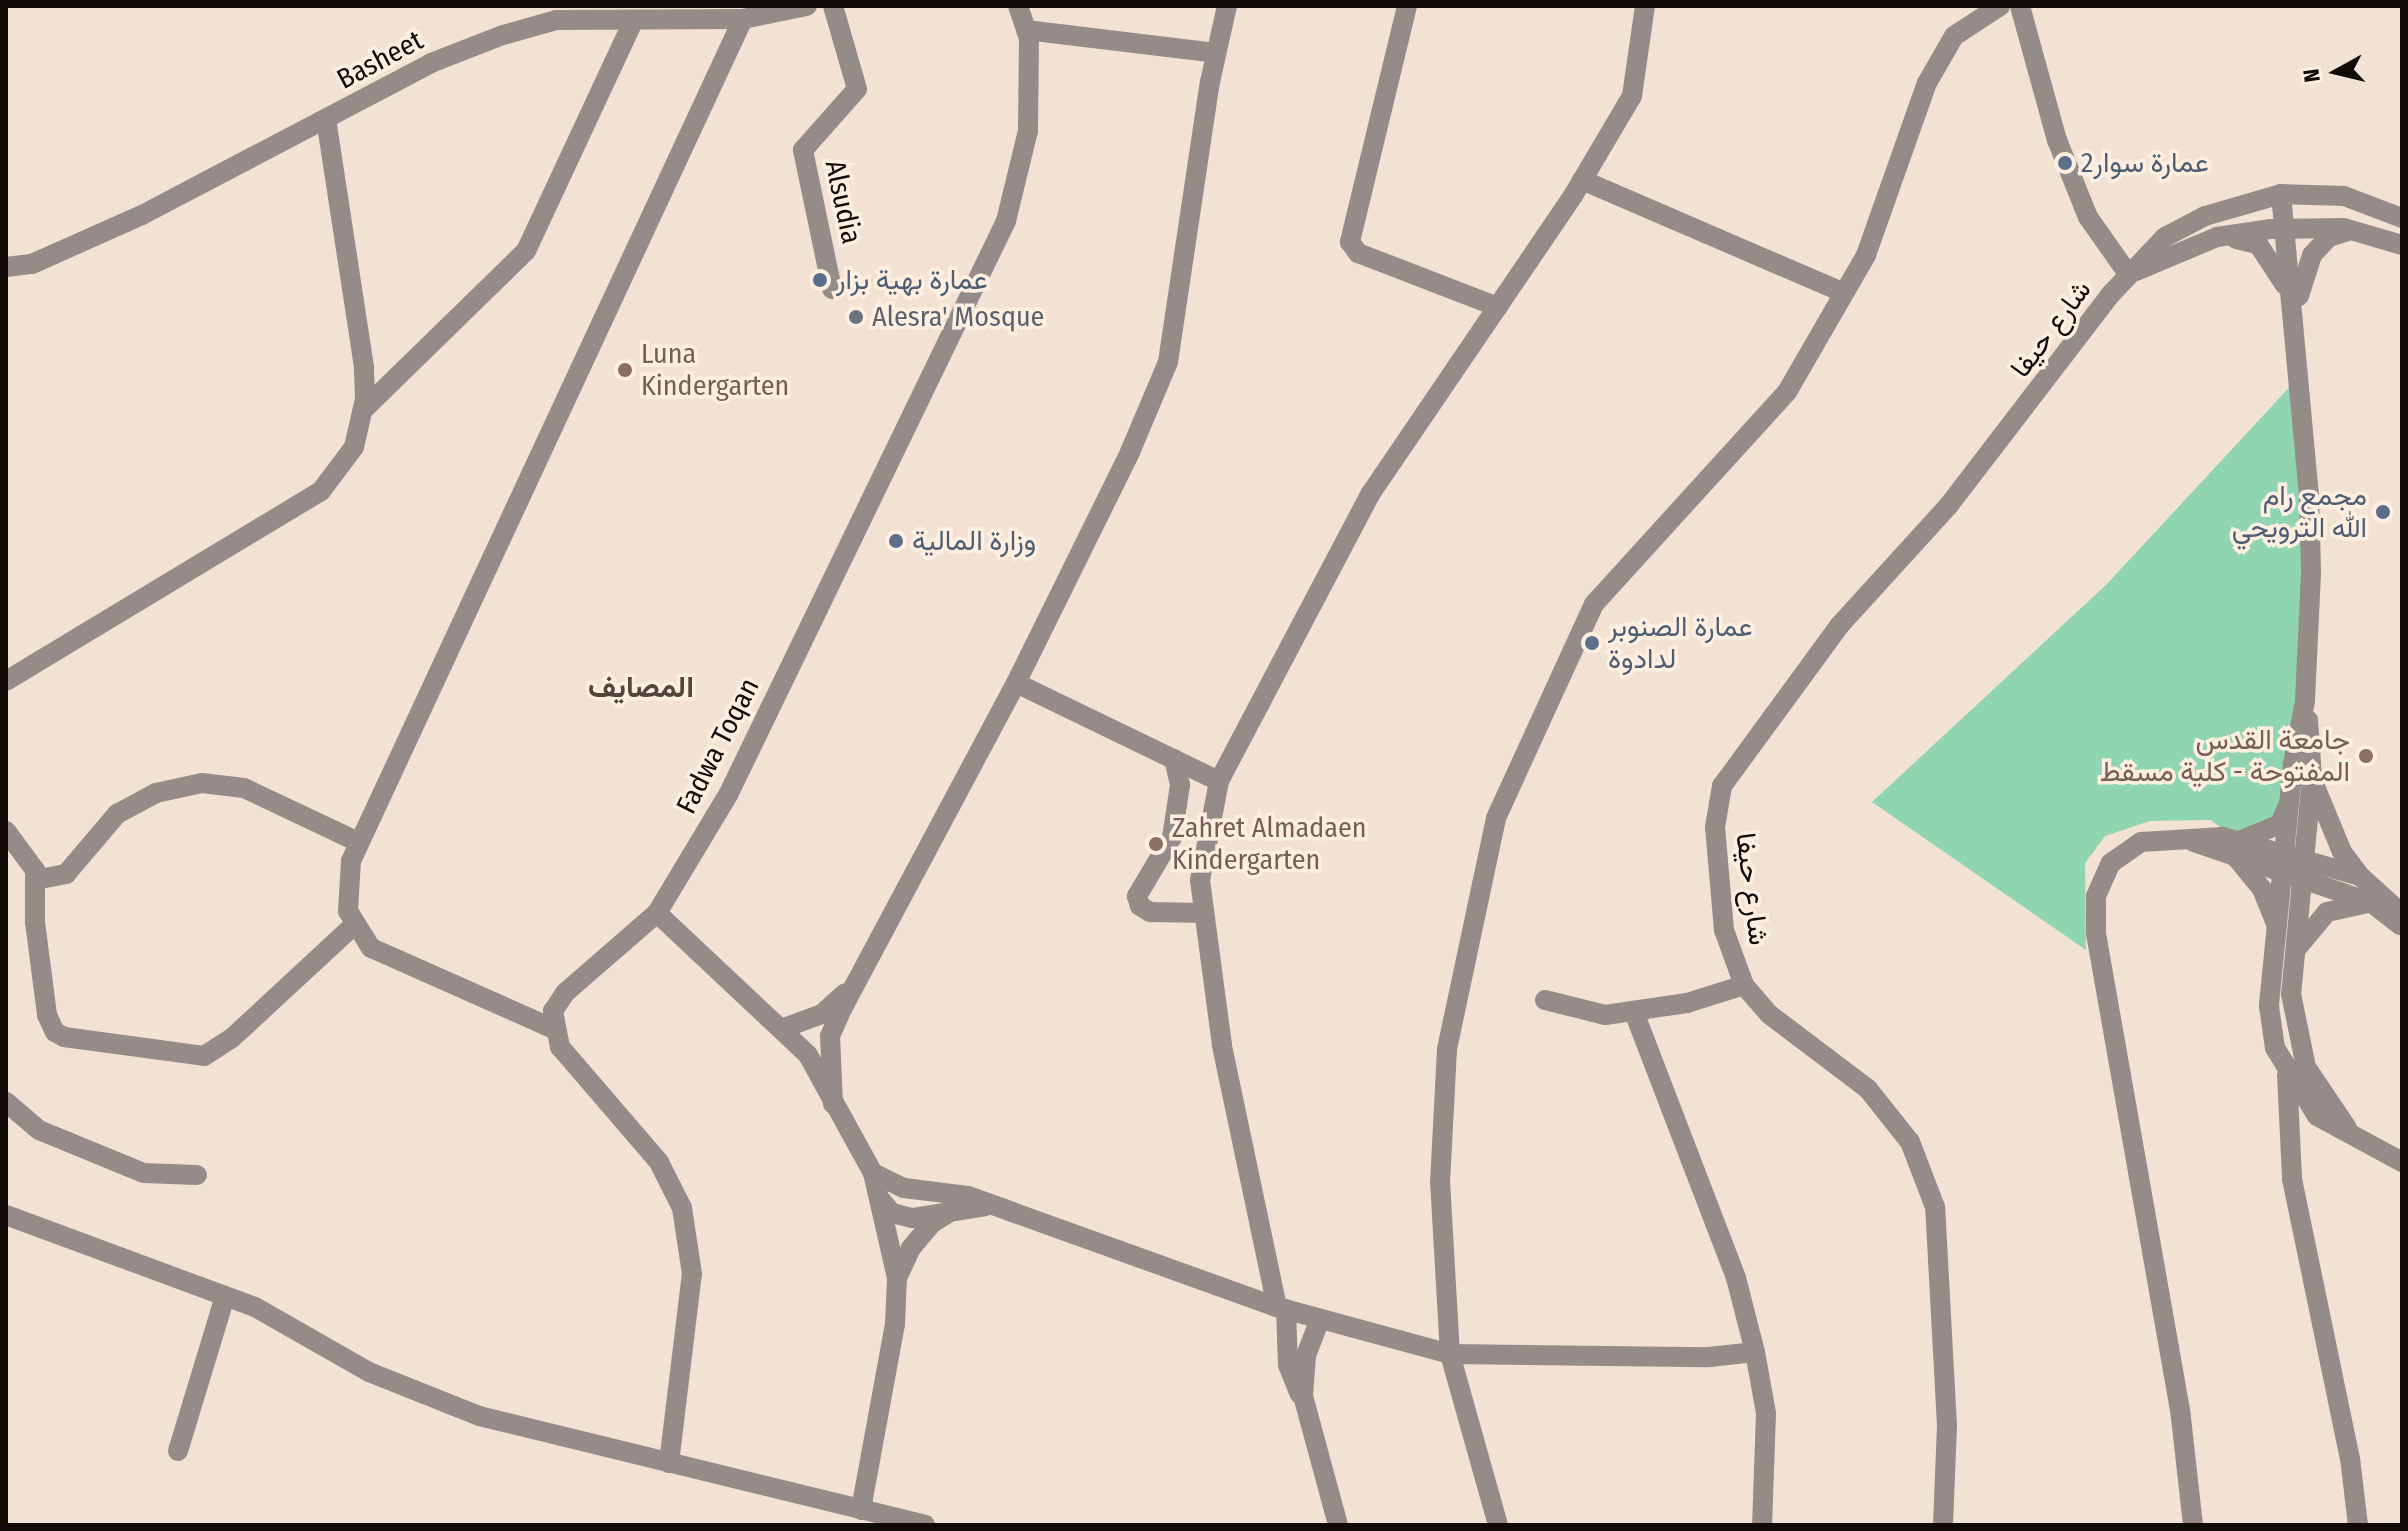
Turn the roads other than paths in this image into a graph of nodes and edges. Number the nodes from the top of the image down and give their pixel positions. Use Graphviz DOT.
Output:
graph roads {
  1 [pos="807,6"];
  2 [pos="833,6"];
  3 [pos="1018,6"];
  4 [pos="1227,6"];
  5 [pos="1407,6"];
  6 [pos="1645,6"];
  7 [pos="2000,6"];
  8 [pos="2020,6"];
  9 [pos="552,13"];
  10 [pos="743,19"];
  11 [pos="633,22"];
  12 [pos="1026,30"];
  13 [pos="1216,53"];
  14 [pos="326,120"];
  15 [pos="1582,180"];
  16 [pos="2281,194"];
  17 [pos="2402,218"];
  18 [pos="2285,228"];
  19 [pos="2352,230"];
  20 [pos="2217,237"];
  21 [pos="2402,245"];
  22 [pos="6,267"];
  23 [pos="2128,274"];
  24 [pos="832,289"];
  25 [pos="1842,292"];
  26 [pos="1498,307"];
  27 [pos="2294,324"];
  28 [pos="364,409"];
  29 [pos="6,681"];
  30 [pos="1016,683"];
  31 [pos="2305,701"];
  32 [pos="1174,759"];
  33 [pos="2312,777"];
  34 [pos="1219,781"];
  35 [pos="2291,800"];
  36 [pos="6,831"];
  37 [pos="358,842"];
  38 [pos="2236,848"];
  39 [pos="2295,864"];
  40 [pos="2360,876"];
  41 [pos="35,880"];
  42 [pos="2372,903"];
  43 [pos="657,913"];
  44 [pos="1204,913"];
  45 [pos="2402,914"];
  46 [pos="353,926"];
  47 [pos="2402,927"];
  48 [pos="2278,930"];
  49 [pos="2295,950"];
  50 [pos="1744,985"];
  51 [pos="855,986"];
  52 [pos="1545,1000"];
  53 [pos="1634,1012"];
  54 [pos="554,1029"];
  55 [pos="781,1029"];
  56 [pos="2287,1075"];
  57 [pos="6,1102"];
  58 [pos="833,1104"];
  59 [pos="2357,1141"];
  60 [pos="2402,1162"];
  61 [pos="873,1173"];
  62 [pos="197,1175"];
  63 [pos="879,1197"];
  64 [pos="990,1205"];
  65 [pos="951,1212"];
  66 [pos="6,1215"];
  67 [pos="897,1278"];
  68 [pos="225,1296"];
  69 [pos="1282,1308"];
  70 [pos="1320,1319"];
  71 [pos="1755,1352"];
  72 [pos="1450,1354"];
  73 [pos="1303,1396"];
  74 [pos="178,1451"];
  75 [pos="669,1463"];
  76 [pos="861,1510"];
  77 [pos="925,1525"];
  78 [pos="1338,1525"];
  79 [pos="1498,1525"];
  80 [pos="1762,1525"];
  81 [pos="1943,1525"];
  82 [pos="2193,1525"];
  83 [pos="2358,1525"];
  1 -- 10 [label="street, Basheet"];
  2 -- 24 [label="street, Alsudia"];
  3 -- 12 [label="street, Fadwa Toqan"];
  4 -- 13 [label="street"];
  5 -- 26 [label="street"];
  6 -- 15 [label="street"];
  7 -- 25 [label="street"];
  8 -- 23 [label="street"];
  9 -- 11 [label="street, Basheet"];
  9 -- 14 [label="street, Basheet"];
  10 -- 11 [label="street, Basheet"];
  10 -- 37 [label="street"];
  11 -- 28 [label="street"];
  12 -- 13 [label="street"];
  12 -- 43 [label="street, Fadwa Toqan"];
  13 -- 30 [label="street"];
  14 -- 22 [label="street, Basheet"];
  14 -- 28 [label="street"];
  15 -- 25 [label="street"];
  15 -- 26 [label="street"];
  16 -- 17 [label="street, شارع حيفا"];
  16 -- 18 [label="street"];
  16 -- 23 [label="street, شارع حيفا"];
  18 -- 19 [label="street, شارع حيفا"];
  18 -- 20 [label="street, شارع حيفا"];
  18 -- 27 [label="street"];
  19 -- 21 [label="street, شارع حيفا"];
  19 -- 27 [label="street"];
  20 -- 23 [label="street, شارع حيفا"];
  20 -- 27 [label="street"];
  23 -- 50 [label="street, شارع حيفا"];
  25 -- 72 [label="street"];
  26 -- 34 [label="street"];
  27 -- 31 [label="street"];
  28 -- 29 [label="street"];
  30 -- 32 [label="street"];
  30 -- 51 [label="street"];
  31 -- 33 [label="street"];
  31 -- 35 [label="street"];
  32 -- 34 [label="street"];
  32 -- 44 [label="street"];
  33 -- 39 [label="street"];
  33 -- 40 [label="street"];
  34 -- 44 [label="street"];
  35 -- 38 [label="street"];
  35 -- 39 [label="street"];
  36 -- 41 [label="street"];
  37 -- 41 [label="street"];
  37 -- 46 [label="street"];
  38 -- 39 [label="street"];
  38 -- 48 [label="street"];
  38 -- 82 [label="street"];
  39 -- 40 [label="street"];
  39 -- 42 [label="street"];
  39 -- 48 [label="street"];
  39 -- 49 [label="street"];
  40 -- 45 [label="street"];
  41 -- 46 [label="street"];
  42 -- 47 [label="street"];
  42 -- 49 [label="street"];
  43 -- 54 [label="street, Fadwa Toqan"];
  43 -- 55 [label="street"];
  44 -- 69 [label="street"];
  46 -- 54 [label="street"];
  48 -- 56 [label="street"];
  49 -- 59 [label="street"];
  50 -- 53 [label="street"];
  50 -- 81 [label="street, شارع حيفا"];
  51 -- 55 [label="street"];
  51 -- 58 [label="street"];
  52 -- 53 [label="street"];
  53 -- 71 [label="street"];
  54 -- 75 [label="street"];
  55 -- 58 [label="street"];
  56 -- 59 [label="street"];
  56 -- 83 [label="street"];
  57 -- 62 [label="street"];
  58 -- 61 [label="street"];
  59 -- 60 [label="street"];
  61 -- 63 [label="street"];
  61 -- 64 [label="street"];
  63 -- 65 [label="street"];
  63 -- 67 [label="street"];
  64 -- 65 [label="street"];
  64 -- 69 [label="street"];
  65 -- 67 [label="street"];
  66 -- 68 [label="street"];
  67 -- 76 [label="street"];
  68 -- 74 [label="street"];
  68 -- 75 [label="street"];
  69 -- 70 [label="street"];
  69 -- 73 [label="street"];
  70 -- 72 [label="street"];
  70 -- 73 [label="street"];
  71 -- 72 [label="street"];
  71 -- 80 [label="street"];
  72 -- 79 [label="street"];
  73 -- 78 [label="street"];
  75 -- 76 [label="street"];
  76 -- 77 [label="street"];
}
